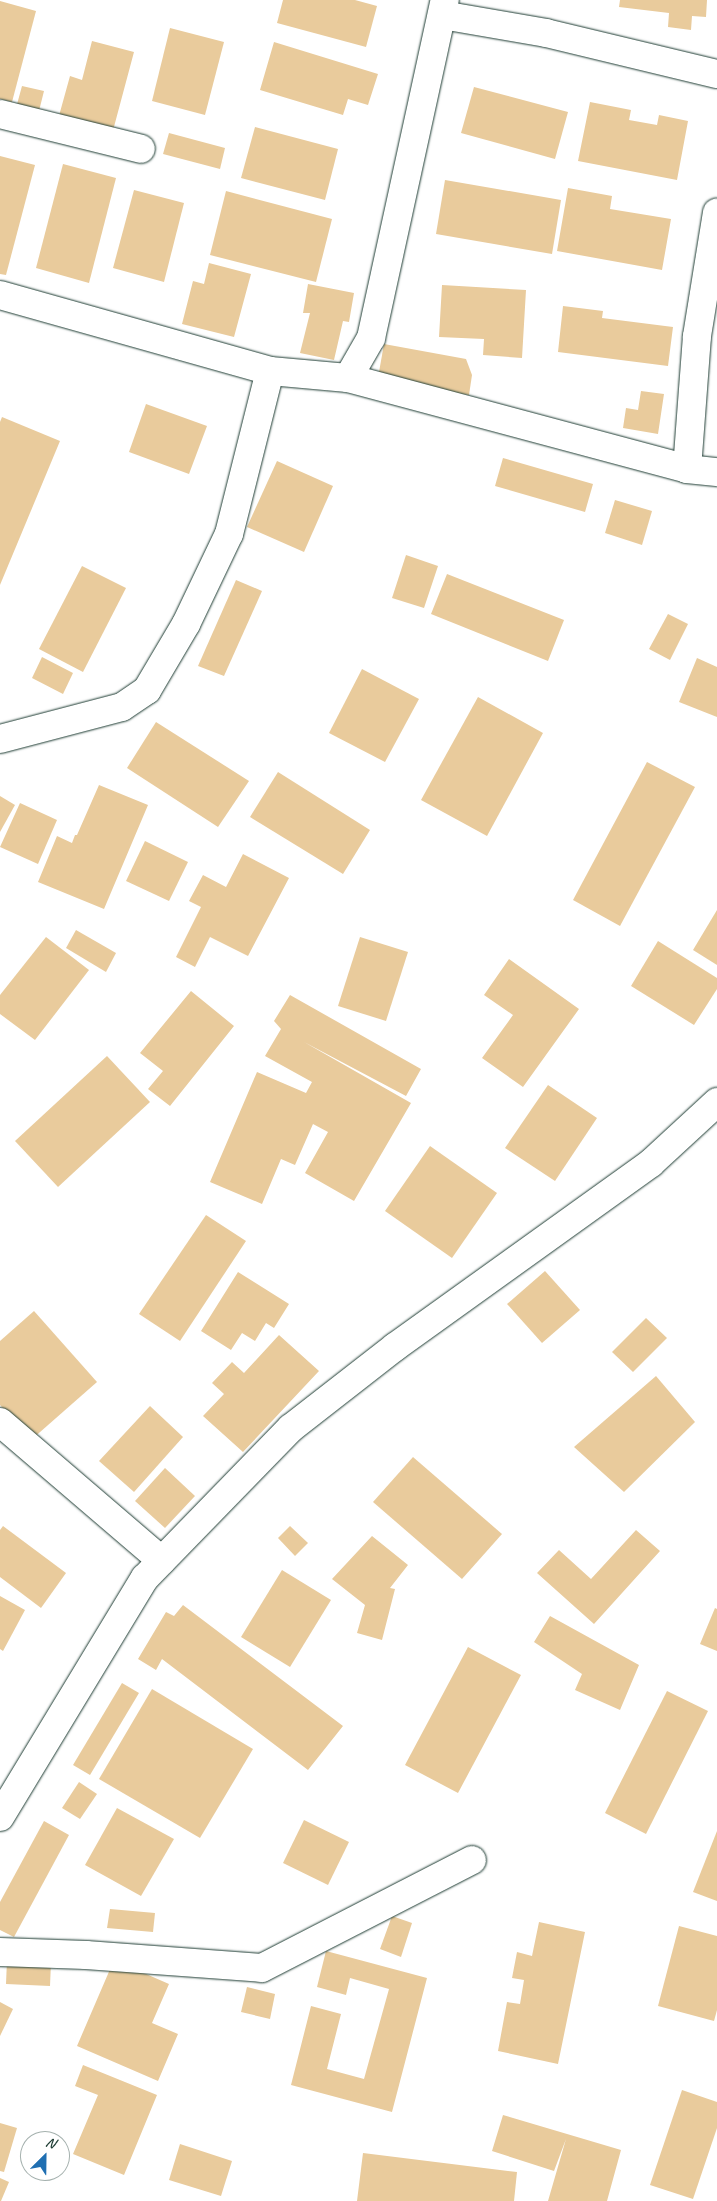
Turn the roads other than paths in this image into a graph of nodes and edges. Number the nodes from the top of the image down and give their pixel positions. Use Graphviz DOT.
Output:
graph roads {
  1 [pos="444,8"];
  2 [pos="717,74"];
  3 [pos="0,114"];
  4 [pos="141,149"];
  5 [pos="717,213"];
  6 [pos="0,295"];
  7 [pos="270,371"];
  8 [pos="348,378"];
  9 [pos="687,469"];
  10 [pos="717,472"];
  11 [pos="0,739"];
  12 [pos="717,1102"];
  13 [pos="0,1422"];
  14 [pos="162,1561"];
  15 [pos="0,1818"];
  16 [pos="472,1860"];
  17 [pos="0,1952"];
  1 -- 2 [label="street"];
  1 -- 8 [label="street"];
  3 -- 4 [label="street"];
  5 -- 9 [label="street"];
  6 -- 7 [label="street"];
  7 -- 8 [label="street"];
  7 -- 11 [label="street"];
  8 -- 9 [label="street"];
  9 -- 10 [label="street"];
  12 -- 14 [label="street"];
  13 -- 14 [label="street"];
  14 -- 15 [label="street"];
  16 -- 17 [label="street"];
}
